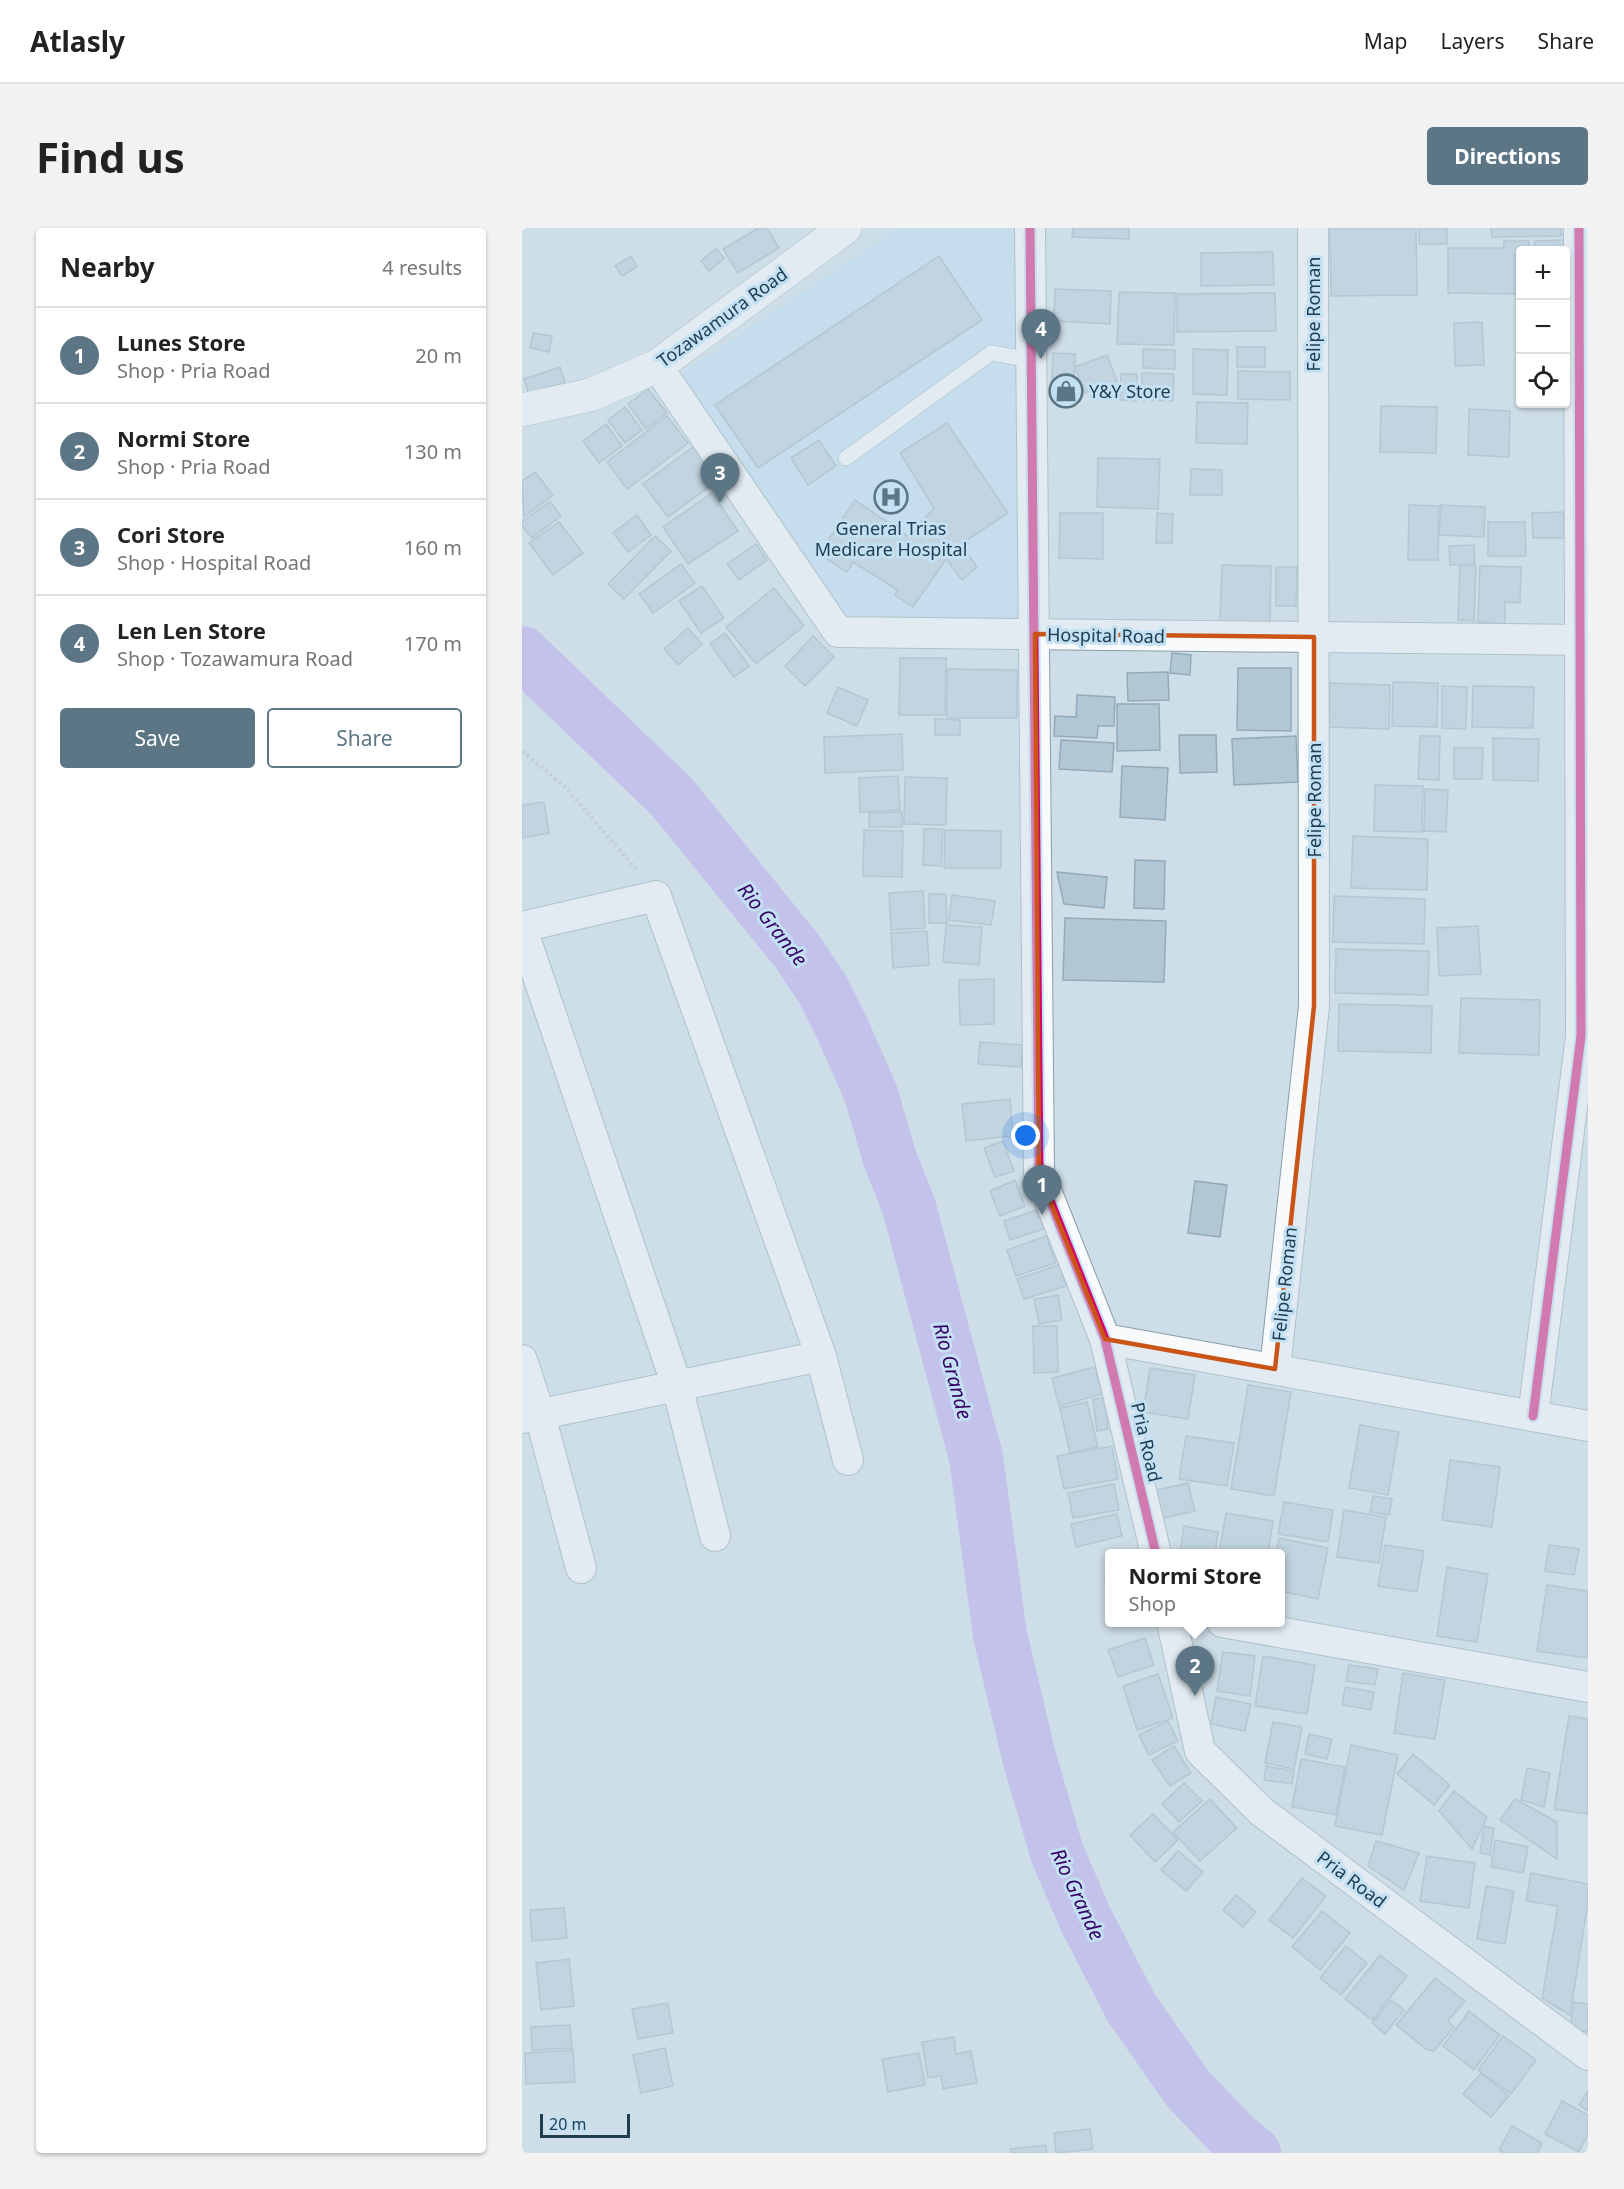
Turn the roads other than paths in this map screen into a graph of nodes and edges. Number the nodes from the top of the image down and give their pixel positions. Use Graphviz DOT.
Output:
graph roads {
  1 [pos="845,228"];
  2 [pos="1030,228"];
  3 [pos="1312,228"];
  4 [pos="1579,228"];
  5 [pos="1032,360"];
  6 [pos="657,366"];
  7 [pos="522,410"];
  8 [pos="846,458"];
  9 [pos="1035,634"];
  10 [pos="1314,637"];
  11 [pos="1584,640"];
  12 [pos="522,928"];
  13 [pos="1105,1339"];
  14 [pos="821,1356"];
  15 [pos="522,1360"];
  16 [pos="1275,1369"];
  17 [pos="677,1386"];
  18 [pos="1533,1416"];
  19 [pos="531,1417"];
  20 [pos="1588,1426"];
  21 [pos="848,1460"];
  22 [pos="714,1536"];
  23 [pos="1155,1549"];
  24 [pos="581,1568"];
  25 [pos="1173,1627"];
  26 [pos="1245,1627"];
  27 [pos="1588,1687"];
  28 [pos="1588,2055"];
  1 -- 6 [label="street, Tozawamura Road"];
  2 -- 5 [label="street, Pria Road"];
  3 -- 10 [label="street, Felipe Roman"];
  4 -- 11 [label="street"];
  5 -- 8 [label="lane"];
  5 -- 9 [label="street, Pria Road"];
  6 -- 7 [label="street, Tozawamura Road"];
  6 -- 9 [label="street, Hospital Road"];
  9 -- 10 [label="street, Hospital Road"];
  9 -- 13 [label="street, Pria Road"];
  10 -- 11 [label="street, Hospital Road"];
  10 -- 16 [label="street, Felipe Roman"];
  11 -- 18 [label="street"];
  12 -- 14 [label="street"];
  12 -- 17 [label="street"];
  13 -- 16 [label="street"];
  13 -- 23 [label="street, Pria Road"];
  14 -- 17 [label="street"];
  14 -- 21 [label="street"];
  15 -- 19 [label="street"];
  16 -- 18 [label="street"];
  17 -- 19 [label="street"];
  17 -- 22 [label="street"];
  18 -- 20 [label="street"];
  19 -- 24 [label="street"];
  25 -- 28 [label="street, Pria Road"];
  26 -- 27 [label="street"];
}
